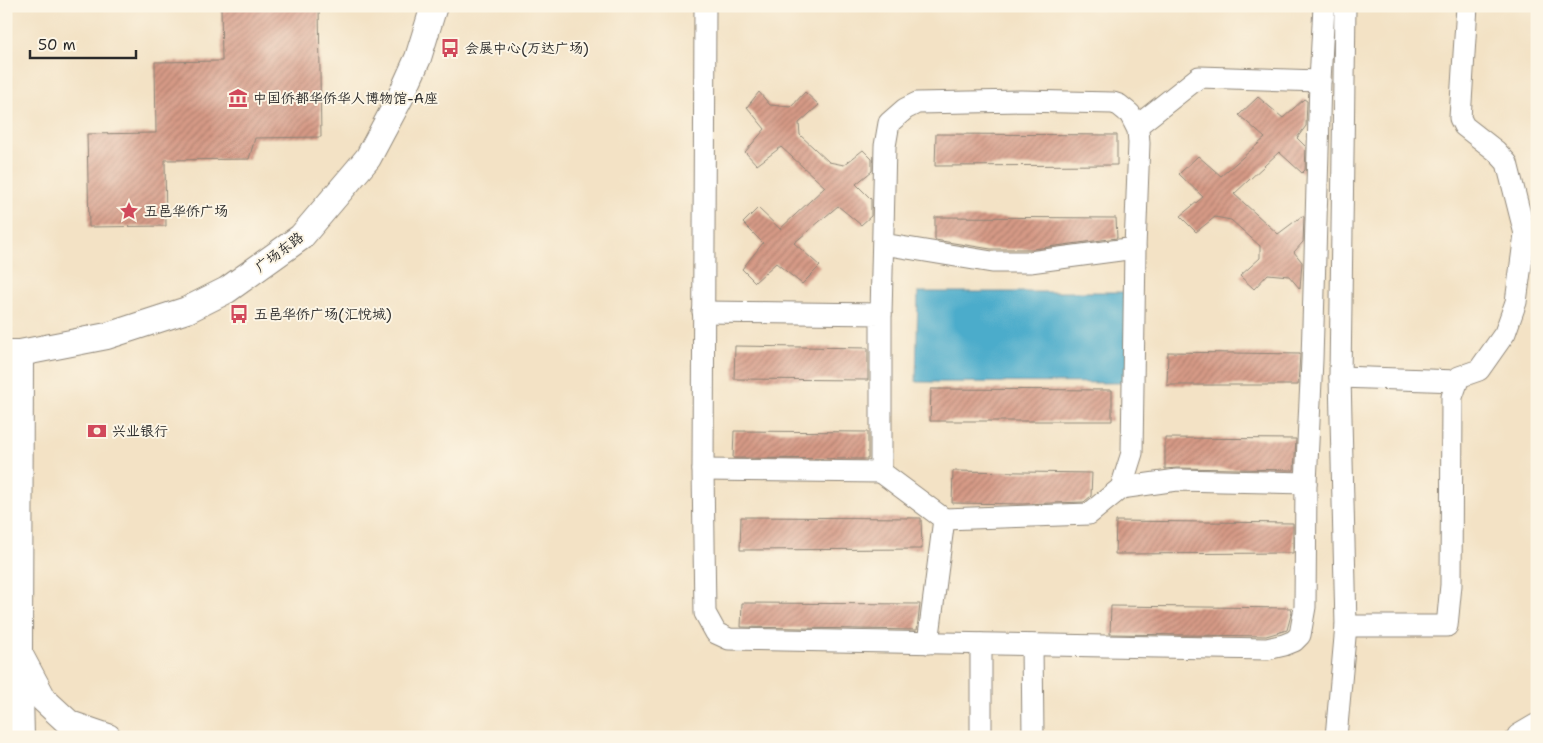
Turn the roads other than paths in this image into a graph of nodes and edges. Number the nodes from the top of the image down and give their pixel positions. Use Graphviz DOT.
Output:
graph roads {
  1 [pos="434,6"];
  2 [pos="704,6"];
  3 [pos="1324,6"];
  4 [pos="1345,6"];
  5 [pos="1467,6"];
  6 [pos="1320,81"];
  7 [pos="1137,126"];
  8 [pos="883,244"];
  9 [pos="1135,248"];
  10 [pos="703,312"];
  11 [pos="882,314"];
  12 [pos="13,352"];
  13 [pos="1340,377"];
  14 [pos="1458,381"];
  15 [pos="13,410"];
  16 [pos="703,470"];
  17 [pos="882,472"];
  18 [pos="1306,483"];
  19 [pos="1121,488"];
  20 [pos="944,519"];
  21 [pos="1346,626"];
  22 [pos="928,643"];
  23 [pos="981,644"];
  24 [pos="1032,644"];
  25 [pos="19,653"];
  26 [pos="1537,727"];
  27 [pos="20,737"];
  28 [pos="108,737"];
  29 [pos="981,737"];
  30 [pos="1033,737"];
  31 [pos="1336,737"];
  32 [pos="1520,737"];
  1 -- 12 [label="main road, 广场东路"];
  2 -- 10 [label="street"];
  3 -- 6 [label="street"];
  4 -- 13 [label="street"];
  5 -- 14 [label="street"];
  6 -- 7 [label="street"];
  6 -- 18 [label="street"];
  7 -- 8 [label="street"];
  7 -- 9 [label="street"];
  8 -- 9 [label="street"];
  8 -- 11 [label="street"];
  9 -- 19 [label="street"];
  10 -- 11 [label="street"];
  10 -- 16 [label="street"];
  11 -- 17 [label="street"];
  12 -- 15 [label="main road"];
  13 -- 14 [label="street"];
  13 -- 21 [label="street"];
  14 -- 21 [label="street"];
  15 -- 25 [label="main road"];
  16 -- 17 [label="street"];
  16 -- 22 [label="street"];
  17 -- 20 [label="street"];
  18 -- 19 [label="street"];
  18 -- 24 [label="street"];
  19 -- 20 [label="street"];
  20 -- 22 [label="street"];
  21 -- 31 [label="street"];
  22 -- 23 [label="street"];
  23 -- 24 [label="street"];
  23 -- 29 [label="street"];
  24 -- 30 [label="street"];
  25 -- 27 [label="main road"];
  25 -- 28 [label="main road"];
  26 -- 32 [label="main road"];
}
